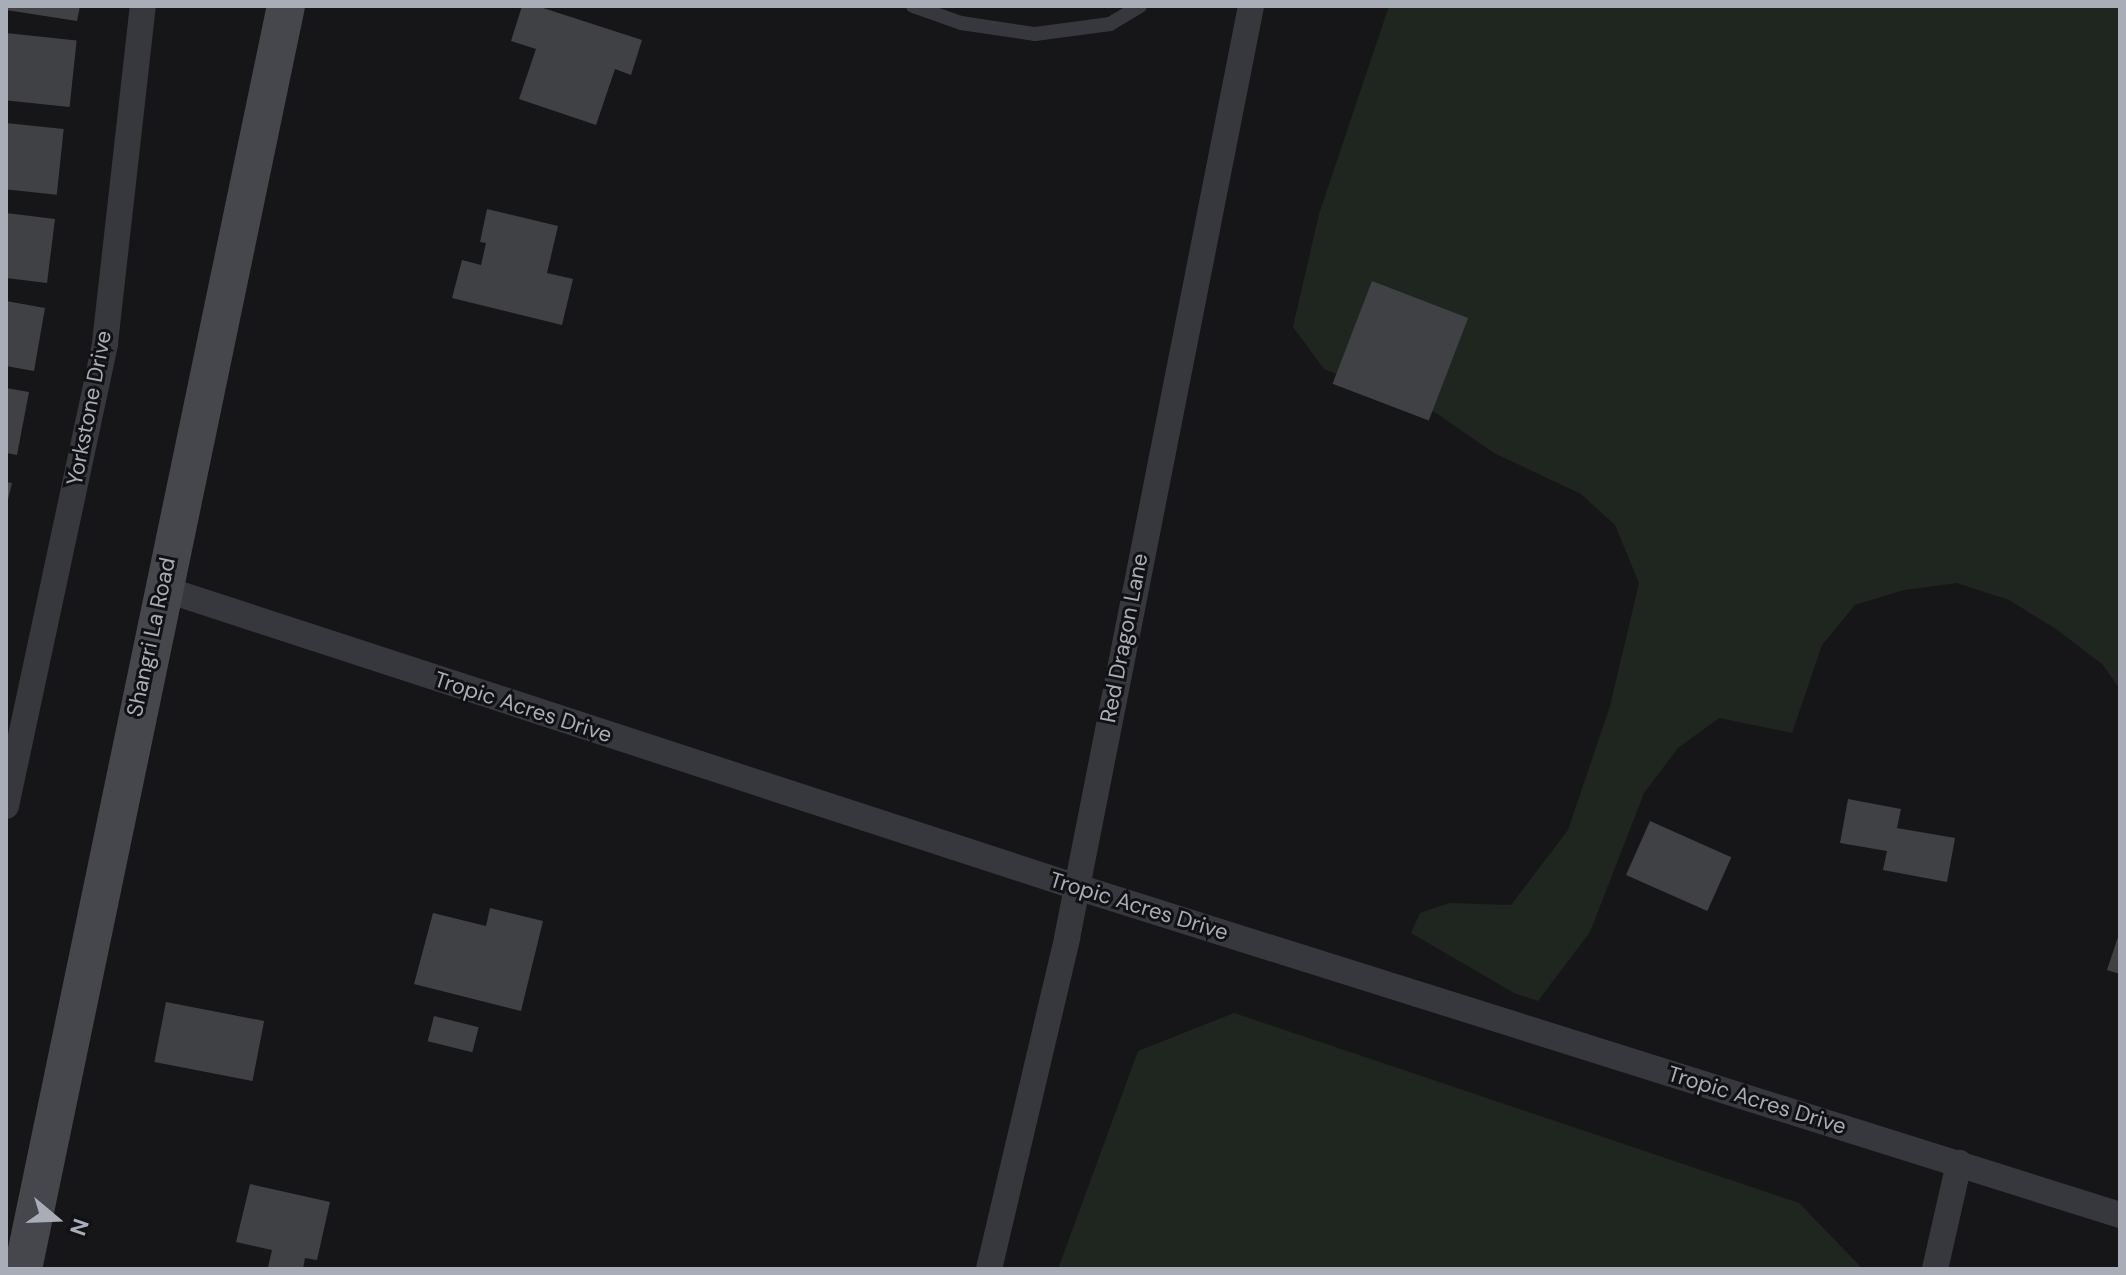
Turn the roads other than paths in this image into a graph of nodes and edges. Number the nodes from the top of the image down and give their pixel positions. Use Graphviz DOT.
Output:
graph roads {
  1 [pos="143,6"];
  2 [pos="286,6"];
  3 [pos="913,6"];
  4 [pos="1140,6"];
  5 [pos="1251,6"];
  6 [pos="161,588"];
  7 [pos="6,806"];
  8 [pos="1074,886"];
  9 [pos="1959,1163"];
  10 [pos="2120,1215"];
  11 [pos="23,1269"];
  12 [pos="989,1269"];
  13 [pos="1935,1269"];
  1 -- 7 [label="street, Yorkstone Drive"];
  2 -- 6 [label="street, Shangri La Road"];
  3 -- 4 [label="lane"];
  5 -- 8 [label="street, Red Dragon Lane"];
  6 -- 8 [label="street, Tropic Acres Drive"];
  6 -- 11 [label="street, Shangri La Road"];
  8 -- 9 [label="street, Tropic Acres Drive"];
  8 -- 12 [label="street, Red Dragon Lane"];
  9 -- 10 [label="street, Tropic Acres Drive"];
  9 -- 13 [label="street"];
}
